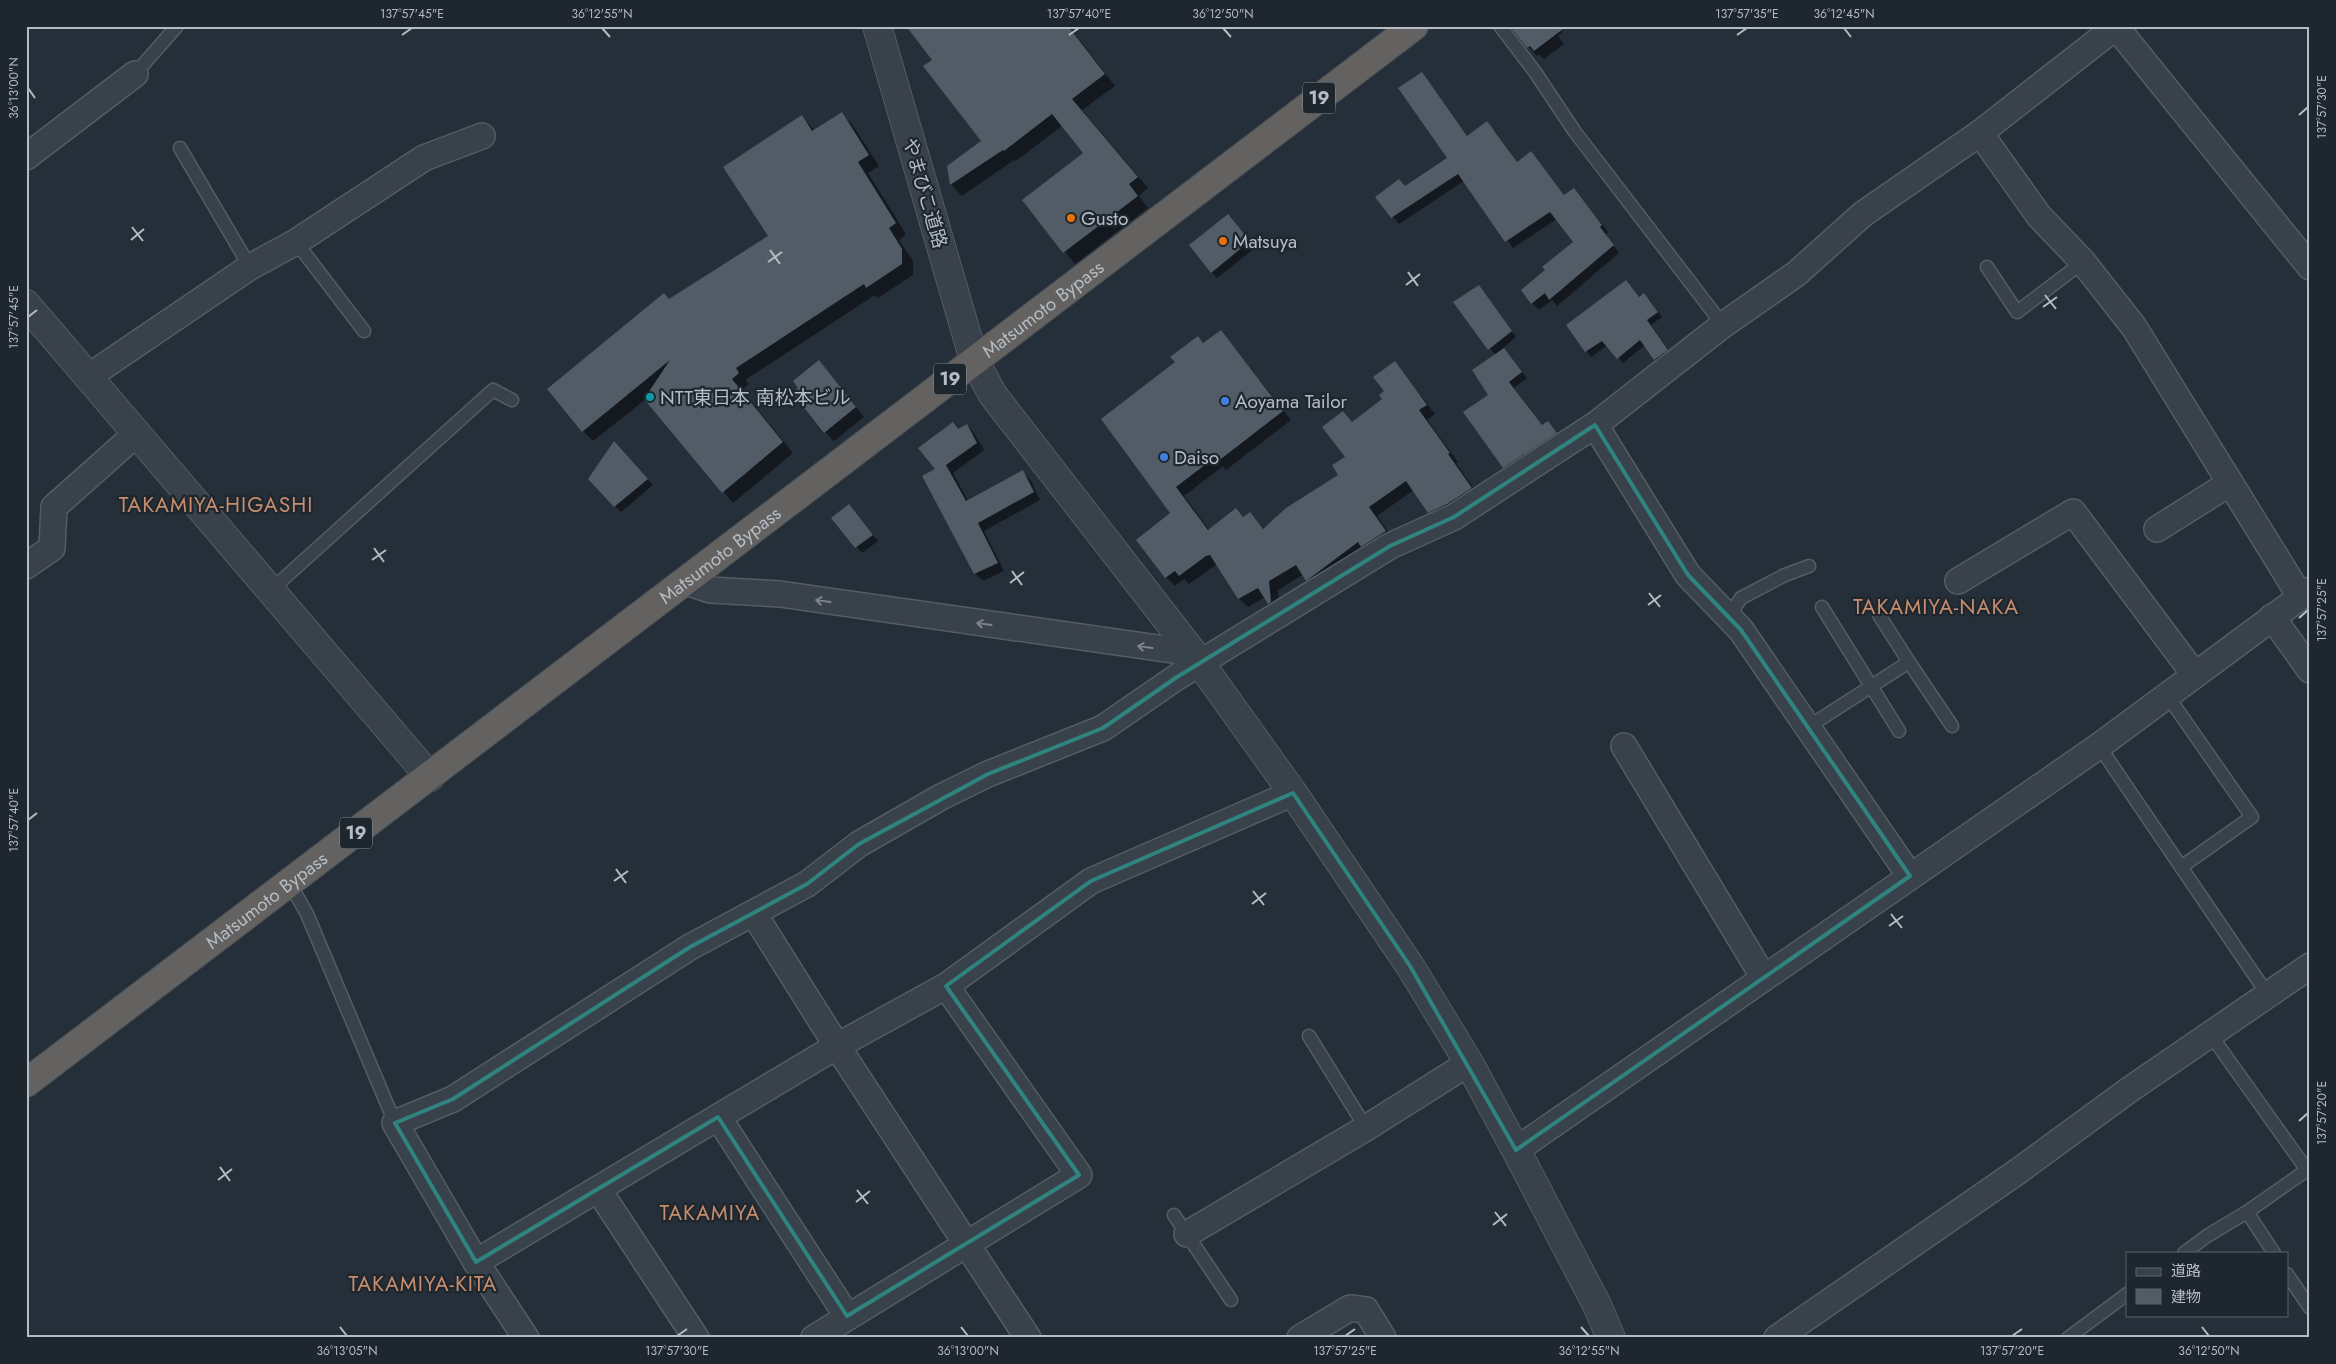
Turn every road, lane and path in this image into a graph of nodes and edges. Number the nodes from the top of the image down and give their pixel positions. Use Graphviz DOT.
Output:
graph roads {
  1 [pos="178,26"];
  2 [pos="876,26"];
  3 [pos="1414,26"];
  4 [pos="1500,26"];
  5 [pos="2116,27"];
  6 [pos="135,74"];
  7 [pos="1980,133"];
  8 [pos="482,136"];
  9 [pos="180,148"];
  10 [pos="26,157"];
  11 [pos="296,242"];
  12 [pos="2083,262"];
  13 [pos="250,267"];
  14 [pos="2310,267"];
  15 [pos="1986,268"];
  16 [pos="26,304"];
  17 [pos="1723,325"];
  18 [pos="364,330"];
  19 [pos="974,360"];
  20 [pos="88,377"];
  21 [pos="512,400"];
  22 [pos="1595,425"];
  23 [pos="136,434"];
  24 [pos="2230,483"];
  25 [pos="2157,529"];
  26 [pos="26,566"];
  27 [pos="1809,566"];
  28 [pos="1958,580"];
  29 [pos="686,582"];
  30 [pos="270,590"];
  31 [pos="2305,593"];
  32 [pos="1822,608"];
  33 [pos="1879,615"];
  34 [pos="2272,617"];
  35 [pos="1728,618"];
  36 [pos="1197,659"];
  37 [pos="1909,662"];
  38 [pos="2310,670"];
  39 [pos="2195,675"];
  40 [pos="1870,687"];
  41 [pos="2167,695"];
  42 [pos="1952,726"];
  43 [pos="1808,727"];
  44 [pos="1899,731"];
  45 [pos="1624,746"];
  46 [pos="2099,746"];
  47 [pos="430,777"];
  48 [pos="1293,793"];
  49 [pos="2181,867"];
  50 [pos="1910,876"];
  51 [pos="290,884"];
  52 [pos="754,914"];
  53 [pos="2310,966"];
  54 [pos="1764,978"];
  55 [pos="946,986"];
  56 [pos="2268,995"];
  57 [pos="2210,1034"];
  58 [pos="1309,1036"];
  59 [pos="837,1046"];
  60 [pos="1469,1063"];
  61 [pos="26,1083"];
  62 [pos="718,1117"];
  63 [pos="394,1123"];
  64 [pos="1366,1128"];
  65 [pos="1516,1150"];
  66 [pos="2308,1169"];
  67 [pos="598,1189"];
  68 [pos="2247,1212"];
  69 [pos="1181,1225"];
  70 [pos="966,1244"];
  71 [pos="2185,1252"];
  72 [pos="2273,1252"];
  73 [pos="476,1262"];
  74 [pos="2288,1275"];
  75 [pos="2126,1295"];
  76 [pos="1231,1300"];
  77 [pos="2310,1308"];
  78 [pos="847,1316"];
  79 [pos="526,1338"];
  80 [pos="696,1338"];
  81 [pos="814,1338"];
  82 [pos="1028,1338"];
  83 [pos="1300,1338"];
  84 [pos="1383,1338"];
  85 [pos="1611,1338"];
  86 [pos="1778,1338"];
  87 [pos="2068,1338"];
  1 -- 6 [label="lane"];
  2 -- 19 [label="street, やまびこ道路"];
  3 -- 19 [label="highway, Matsumoto Bypass / 19"];
  4 -- 17 [label="lane"];
  5 -- 7 [label="street"];
  5 -- 14 [label="street"];
  6 -- 10 [label="street"];
  7 -- 12 [label="street"];
  7 -- 17 [label="street"];
  8 -- 11 [label="street"];
  9 -- 13 [label="lane"];
  11 -- 13 [label="street"];
  11 -- 18 [label="lane"];
  12 -- 15 [label="lane"];
  12 -- 24 [label="street"];
  13 -- 20 [label="street"];
  16 -- 20 [label="street"];
  17 -- 22 [label="street"];
  19 -- 29 [label="highway, Matsumoto Bypass / 19"];
  19 -- 36 [label="street, やまびこ道路"];
  20 -- 23 [label="street"];
  21 -- 30 [label="lane"];
  22 -- 35 [label="street"];
  22 -- 36 [label="street"];
  23 -- 26 [label="street"];
  23 -- 30 [label="street"];
  24 -- 25 [label="street"];
  24 -- 31 [label="street"];
  27 -- 35 [label="lane"];
  28 -- 39 [label="street"];
  36 -- 29 [label="street, one-way"];
  29 -- 47 [label="highway, Matsumoto Bypass / 19"];
  30 -- 47 [label="street"];
  31 -- 34 [label="street"];
  32 -- 40 [label="lane"];
  33 -- 37 [label="lane"];
  34 -- 38 [label="street"];
  34 -- 39 [label="street"];
  35 -- 43 [label="street"];
  36 -- 48 [label="street, やまびこ道路"];
  36 -- 52 [label="street"];
  37 -- 40 [label="lane"];
  37 -- 42 [label="lane"];
  39 -- 41 [label="street"];
  40 -- 43 [label="lane"];
  40 -- 44 [label="lane"];
  41 -- 46 [label="street"];
  41 -- 49 [label="lane"];
  43 -- 50 [label="street"];
  45 -- 54 [label="street"];
  46 -- 49 [label="lane"];
  46 -- 50 [label="street"];
  47 -- 51 [label="highway, Matsumoto Bypass / 19"];
  48 -- 55 [label="street"];
  48 -- 60 [label="street, やまびこ道路"];
  49 -- 56 [label="lane"];
  50 -- 54 [label="street"];
  51 -- 61 [label="highway, Matsumoto Bypass / 19"];
  51 -- 63 [label="lane"];
  52 -- 59 [label="street"];
  52 -- 63 [label="street"];
  53 -- 56 [label="street"];
  54 -- 65 [label="street"];
  55 -- 59 [label="street"];
  55 -- 70 [label="street"];
  56 -- 57 [label="street"];
  57 -- 66 [label="lane"];
  57 -- 86 [label="street"];
  58 -- 64 [label="lane"];
  59 -- 62 [label="street"];
  59 -- 70 [label="street"];
  60 -- 64 [label="street"];
  60 -- 65 [label="street, やまびこ道路"];
  62 -- 67 [label="street"];
  62 -- 78 [label="street"];
  63 -- 73 [label="street"];
  64 -- 69 [label="street"];
  65 -- 85 [label="street, やまびこ道路"];
  66 -- 68 [label="lane"];
  67 -- 73 [label="street"];
  67 -- 80 [label="street"];
  68 -- 71 [label="lane"];
  68 -- 72 [label="lane"];
  69 -- 76 [label="lane"];
  70 -- 78 [label="street"];
  70 -- 82 [label="street"];
  73 -- 79 [label="street"];
  74 -- 77 [label="lane"];
  75 -- 87 [label="lane"];
  78 -- 81 [label="street"];
  83 -- 84 [label="street"];
}
